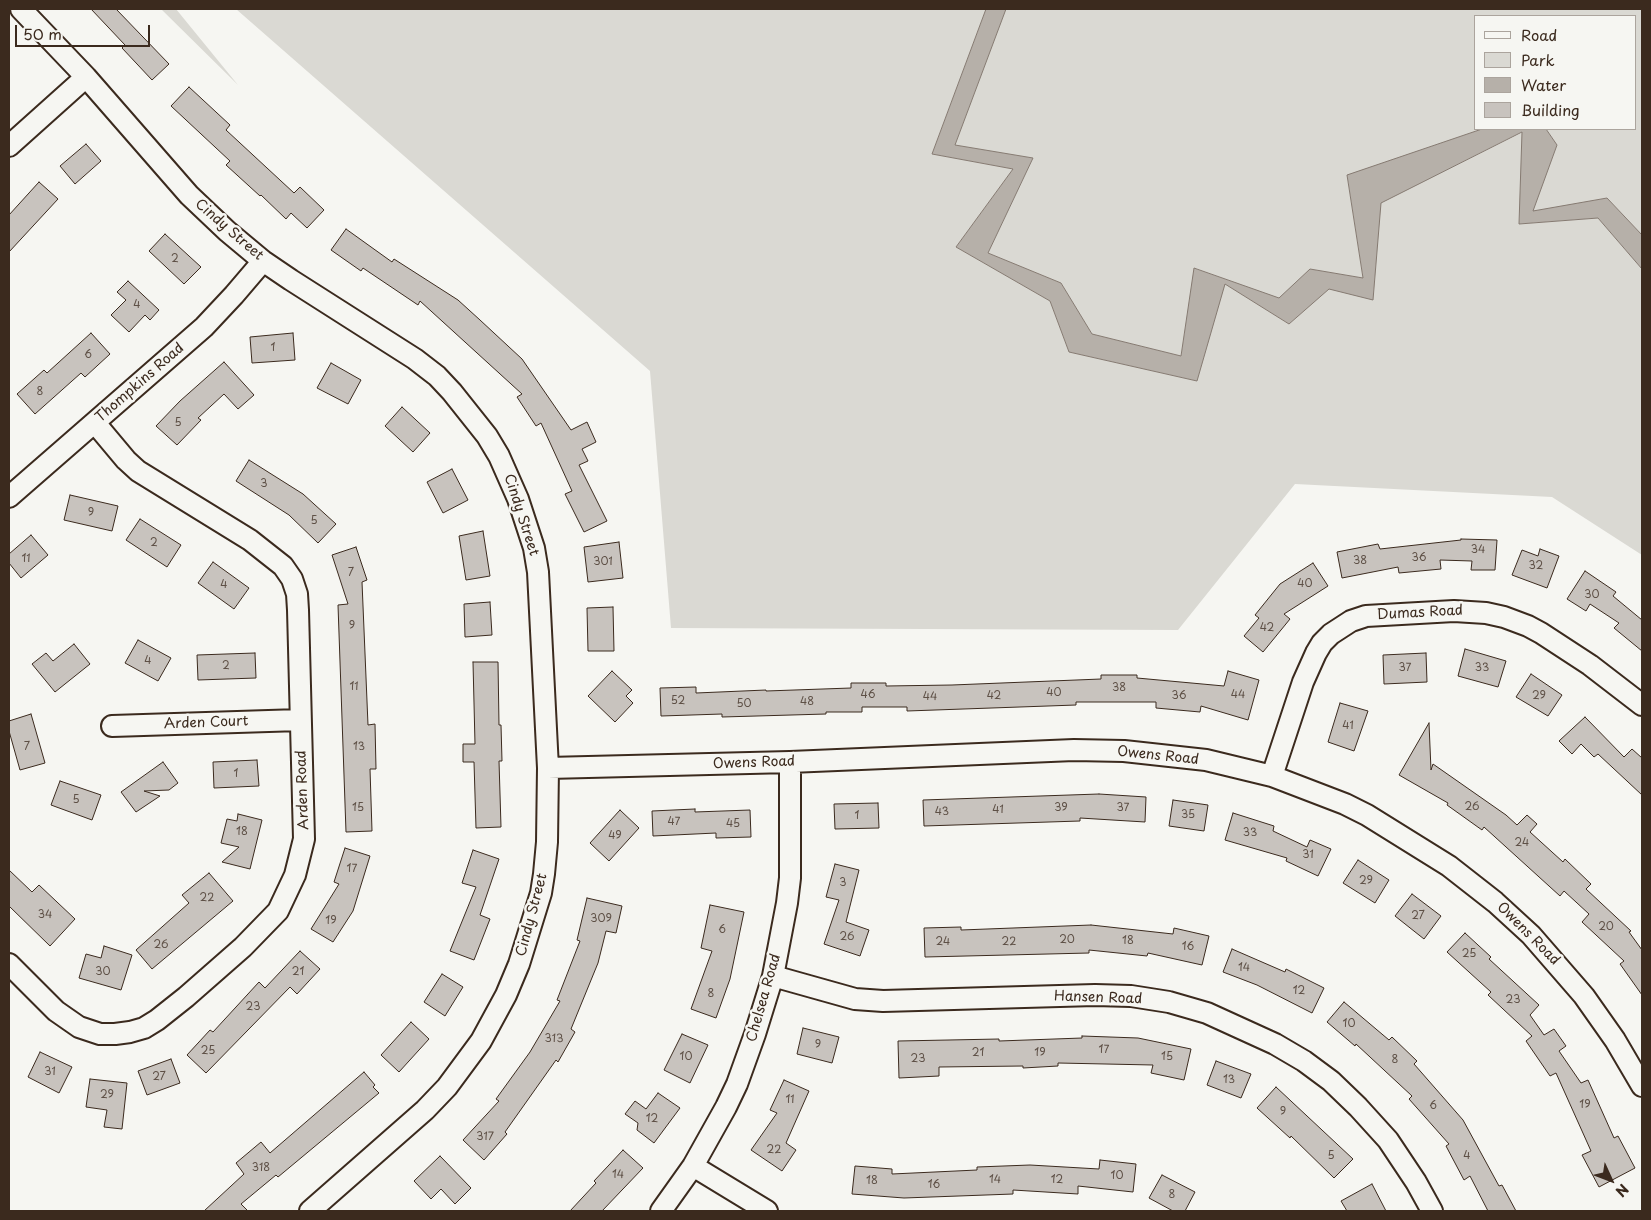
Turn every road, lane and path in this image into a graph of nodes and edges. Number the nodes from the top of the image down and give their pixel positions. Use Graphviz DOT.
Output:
graph roads {
  1 [pos="21,9"];
  2 [pos="86,77"];
  3 [pos="9,146"];
  4 [pos="263,260"];
  5 [pos="94,423"];
  6 [pos="9,497"];
  7 [pos="1642,705"];
  8 [pos="300,720"];
  9 [pos="112,726"];
  10 [pos="790,762"];
  11 [pos="548,768"];
  12 [pos="1272,776"];
  13 [pos="9,964"];
  14 [pos="773,976"];
  15 [pos="1642,1086"];
  16 [pos="693,1166"];
  17 [pos="310,1211"];
  18 [pos="661,1211"];
  19 [pos="768,1211"];
  20 [pos="1432,1211"];
  1 -- 2 [label="street, Cindy Street"];
  2 -- 3 [label="street"];
  2 -- 4 [label="street, Cindy Street"];
  4 -- 5 [label="street, Thompkins Road"];
  4 -- 11 [label="street, Cindy Street"];
  5 -- 6 [label="street, Thompkins Road"];
  5 -- 8 [label="street, Arden Road"];
  7 -- 12 [label="street, Dumas Road"];
  8 -- 9 [label="street, Arden Court"];
  8 -- 13 [label="street, Arden Road"];
  10 -- 11 [label="street, Owens Road"];
  10 -- 12 [label="street, Owens Road"];
  10 -- 14 [label="street, Chelsea Road"];
  11 -- 17 [label="street, Cindy Street"];
  12 -- 15 [label="street, Owens Road"];
  14 -- 16 [label="street, Chelsea Road"];
  14 -- 20 [label="street, Hansen Road"];
  16 -- 18 [label="street, Chelsea Road"];
  16 -- 19 [label="street"];
}
